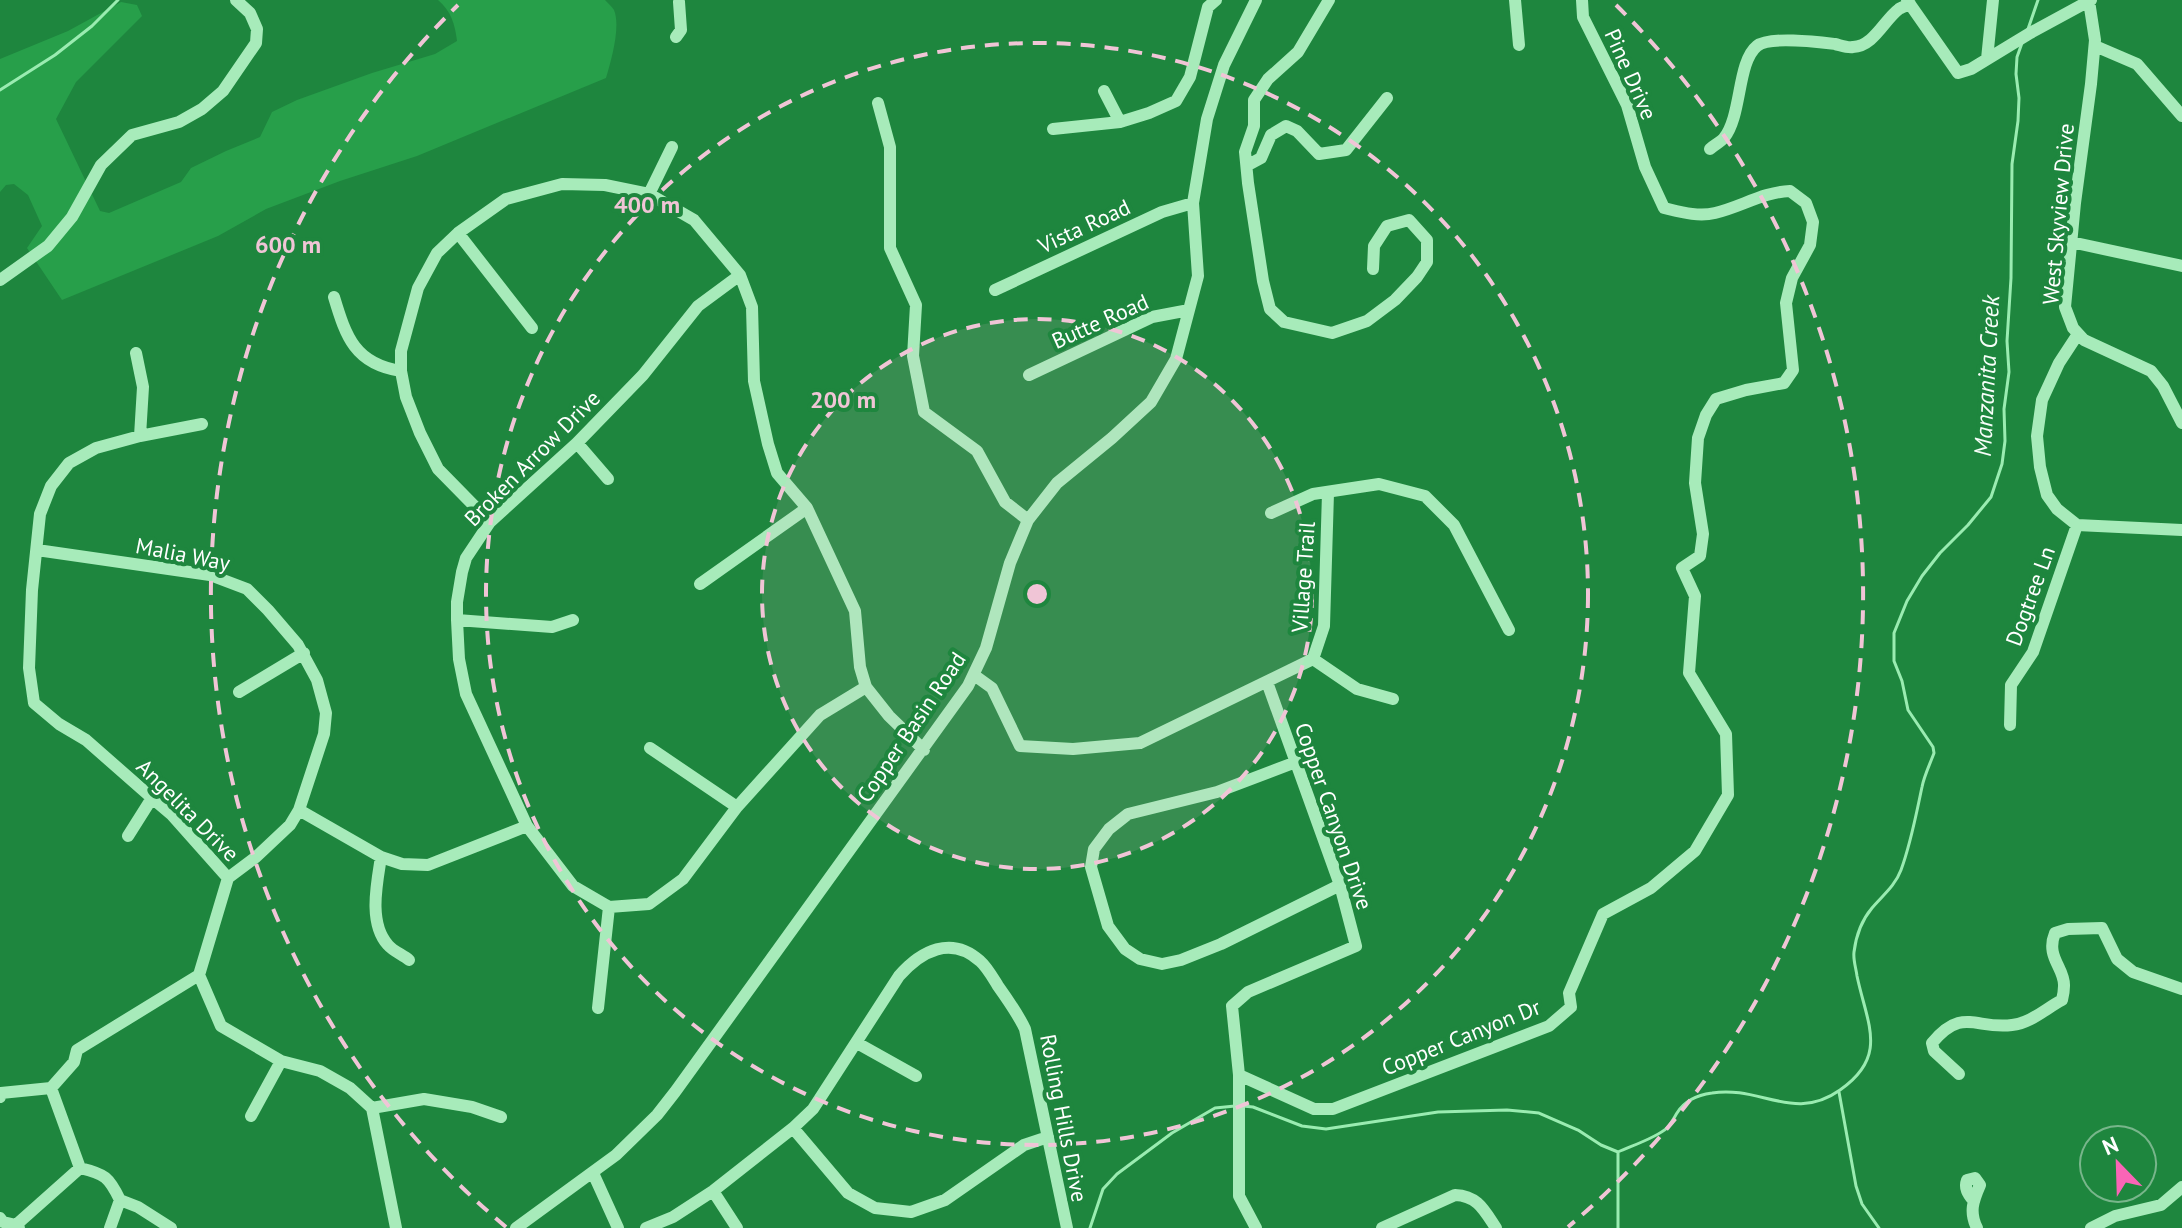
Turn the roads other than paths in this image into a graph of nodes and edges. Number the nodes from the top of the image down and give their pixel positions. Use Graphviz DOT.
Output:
graph roads {
  1 [pos="236,0"];
  2 [pos="1216,0"];
  3 [pos="1256,0"];
  4 [pos="1329,0"];
  5 [pos="1515,0"];
  6 [pos="1582,0"];
  7 [pos="1993,0"];
  8 [pos="2090,0"];
  9 [pos="679,1"];
  10 [pos="1909,2"];
  11 [pos="676,37"];
  12 [pos="1519,45"];
  13 [pos="2095,46"];
  14 [pos="1987,59"];
  15 [pos="1104,91"];
  16 [pos="2182,96"];
  17 [pos="1387,98"];
  18 [pos="2167,99"];
  19 [pos="878,103"];
  20 [pos="2182,116"];
  21 [pos="1120,122"];
  22 [pos="1053,129"];
  23 [pos="672,147"];
  24 [pos="1710,149"];
  25 [pos="1248,165"];
  26 [pos="649,194"];
  27 [pos="1193,203"];
  28 [pos="458,233"];
  29 [pos="2071,242"];
  30 [pos="2182,266"];
  31 [pos="1373,269"];
  32 [pos="740,275"];
  33 [pos="0,280"];
  34 [pos="995,290"];
  35 [pos="334,297"];
  36 [pos="1189,310"];
  37 [pos="532,328"];
  38 [pos="2078,334"];
  39 [pos="136,353"];
  40 [pos="401,371"];
  41 [pos="1029,375"];
  42 [pos="2182,423"];
  43 [pos="202,424"];
  44 [pos="140,436"];
  45 [pos="577,443"];
  46 [pos="608,479"];
  47 [pos="1328,493"];
  48 [pos="807,508"];
  49 [pos="1271,513"];
  50 [pos="1028,520"];
  51 [pos="490,522"];
  52 [pos="2077,525"];
  53 [pos="2182,530"];
  54 [pos="37,550"];
  55 [pos="1682,568"];
  56 [pos="700,584"];
  57 [pos="457,620"];
  58 [pos="573,620"];
  59 [pos="1509,630"];
  60 [pos="304,653"];
  61 [pos="1313,659"];
  62 [pos="974,675"];
  63 [pos="1267,682"];
  64 [pos="866,687"];
  65 [pos="239,692"];
  66 [pos="1393,699"];
  67 [pos="2010,725"];
  68 [pos="650,748"];
  69 [pos="924,750"];
  70 [pos="1296,762"];
  71 [pos="152,798"];
  72 [pos="737,807"];
  73 [pos="299,810"];
  74 [pos="527,826"];
  75 [pos="128,836"];
  76 [pos="381,857"];
  77 [pos="228,878"];
  78 [pos="1340,885"];
  79 [pos="609,907"];
  80 [pos="409,960"];
  81 [pos="199,975"];
  82 [pos="2182,989"];
  83 [pos="598,1008"];
  84 [pos="857,1043"];
  85 [pos="281,1061"];
  86 [pos="1959,1074"];
  87 [pos="1239,1075"];
  88 [pos="916,1076"];
  89 [pos="51,1088"];
  90 [pos="0,1097"];
  91 [pos="372,1108"];
  92 [pos="251,1116"];
  93 [pos="501,1117"];
  94 [pos="793,1128"];
  95 [pos="1048,1137"];
  96 [pos="80,1168"];
  97 [pos="593,1173"];
  98 [pos="2182,1187"];
  99 [pos="713,1191"];
  100 [pos="120,1200"];
  101 [pos="1973,1200"];
  102 [pos="0,1218"];
  103 [pos="18,1226"];
  104 [pos="110,1228"];
  105 [pos="171,1228"];
  106 [pos="396,1228"];
  107 [pos="516,1228"];
  108 [pos="618,1228"];
  109 [pos="646,1228"];
  110 [pos="737,1228"];
  111 [pos="1067,1228"];
  112 [pos="1256,1228"];
  113 [pos="1382,1228"];
  114 [pos="1496,1228"];
  115 [pos="1977,1228"];
  116 [pos="2091,1228"];
  1 -- 33 [label="street"];
  2 -- 21 [label="street"];
  3 -- 27 [label="street, Copper Basin Road"];
  4 -- 25 [label="street"];
  5 -- 12 [label="street"];
  6 -- 55 [label="street, Pine Drive"];
  7 -- 14 [label="street"];
  8 -- 13 [label="street, West Skyview Drive"];
  8 -- 14 [label="street"];
  9 -- 11 [label="street"];
  10 -- 14 [label="street"];
  10 -- 24 [label="street"];
  13 -- 18 [label="street"];
  13 -- 29 [label="street, West Skyview Drive"];
  15 -- 21 [label="street"];
  16 -- 18 [label="street"];
  17 -- 25 [label="street"];
  18 -- 20 [label="street"];
  19 -- 50 [label="street"];
  21 -- 22 [label="street"];
  23 -- 26 [label="street"];
  25 -- 31 [label="street"];
  26 -- 28 [label="street"];
  26 -- 32 [label="street"];
  27 -- 34 [label="street, Vista Road"];
  27 -- 36 [label="street, Copper Basin Road"];
  28 -- 37 [label="street"];
  28 -- 40 [label="street"];
  29 -- 30 [label="street"];
  29 -- 38 [label="street, West Skyview Drive"];
  32 -- 45 [label="street, Broken Arrow Drive"];
  32 -- 48 [label="street"];
  35 -- 40 [label="street"];
  36 -- 41 [label="street, Butte Road"];
  36 -- 50 [label="street, Copper Basin Road"];
  38 -- 42 [label="street, West Skyview Drive"];
  38 -- 52 [label="street"];
  39 -- 44 [label="street"];
  40 -- 51 [label="street"];
  43 -- 44 [label="street"];
  44 -- 54 [label="street, Angelita Drive"];
  45 -- 46 [label="street"];
  45 -- 51 [label="street, Broken Arrow Drive"];
  47 -- 49 [label="street"];
  47 -- 59 [label="street"];
  47 -- 61 [label="street, Village Trail"];
  48 -- 56 [label="street"];
  48 -- 64 [label="street"];
  50 -- 62 [label="street, Copper Basin Road"];
  51 -- 57 [label="street, Broken Arrow Drive"];
  52 -- 53 [label="street"];
  52 -- 67 [label="street, Dogtree Ln"];
  54 -- 60 [label="street, Malia Way"];
  54 -- 71 [label="street, Angelita Drive"];
  55 -- 87 [label="street, Copper Canyon Dr"];
  57 -- 58 [label="street"];
  57 -- 74 [label="street, Broken Arrow Drive"];
  60 -- 65 [label="street"];
  60 -- 73 [label="street, Malia Way"];
  61 -- 63 [label="street, Village Trail"];
  61 -- 66 [label="street"];
  62 -- 63 [label="street"];
  62 -- 69 [label="street, Copper Basin Road"];
  63 -- 70 [label="street, Copper Canyon Drive"];
  64 -- 69 [label="street"];
  64 -- 72 [label="street"];
  68 -- 72 [label="street"];
  69 -- 97 [label="street, Copper Basin Road"];
  70 -- 78 [label="street, Copper Canyon Drive"];
  70 -- 78 [label="street"];
  71 -- 75 [label="street"];
  71 -- 77 [label="street, Angelita Drive"];
  72 -- 79 [label="street"];
  73 -- 76 [label="street"];
  73 -- 77 [label="street, Malia Way"];
  74 -- 76 [label="street"];
  74 -- 79 [label="street, Broken Arrow Drive"];
  76 -- 80 [label="street"];
  77 -- 81 [label="street, Angelita Drive"];
  78 -- 87 [label="street, Copper Canyon Drive"];
  79 -- 83 [label="street"];
  81 -- 85 [label="street"];
  81 -- 89 [label="street"];
  82 -- 86 [label="street"];
  84 -- 88 [label="street"];
  84 -- 94 [label="street, Rolling Hills Drive"];
  84 -- 95 [label="street, Rolling Hills Drive"];
  85 -- 91 [label="street"];
  85 -- 92 [label="street"];
  87 -- 112 [label="street, Copper Canyon Drive"];
  89 -- 90 [label="street"];
  89 -- 96 [label="street"];
  91 -- 93 [label="street"];
  91 -- 106 [label="street"];
  94 -- 95 [label="street"];
  94 -- 99 [label="street, Rolling Hills Drive"];
  95 -- 111 [label="street, Rolling Hills Drive"];
  96 -- 100 [label="street"];
  96 -- 103 [label="street"];
  97 -- 107 [label="street, Copper Basin Road"];
  97 -- 108 [label="street"];
  98 -- 116 [label="street"];
  99 -- 109 [label="street, Rolling Hills Drive"];
  99 -- 110 [label="street"];
  100 -- 104 [label="street"];
  100 -- 105 [label="street"];
  101 -- 115 [label="street"];
  102 -- 103 [label="street"];
  113 -- 114 [label="street"];
}
